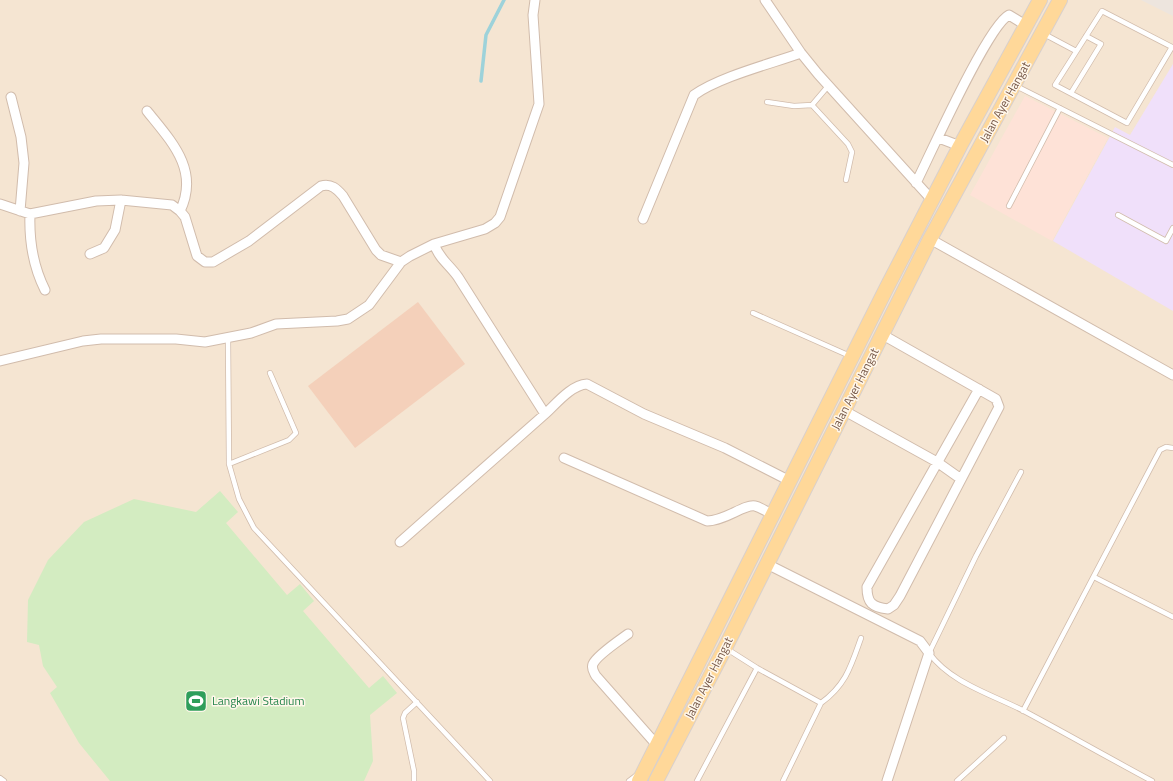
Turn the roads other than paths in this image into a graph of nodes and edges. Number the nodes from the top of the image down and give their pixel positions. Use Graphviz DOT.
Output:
graph roads {
  1 [pos="535,0"];
  2 [pos="765,0"];
  3 [pos="1040,0"];
  4 [pos="1060,0"];
  5 [pos="1026,26"];
  6 [pos="1042,33"];
  7 [pos="1086,36"];
  8 [pos="1076,51"];
  9 [pos="801,53"];
  10 [pos="829,85"];
  11 [pos="1014,85"];
  12 [pos="1071,93"];
  13 [pos="11,97"];
  14 [pos="767,102"];
  15 [pos="812,105"];
  16 [pos="1060,108"];
  17 [pos="147,111"];
  18 [pos="939,138"];
  19 [pos="960,146"];
  20 [pos="1173,165"];
  21 [pos="846,180"];
  22 [pos="916,183"];
  23 [pos="121,200"];
  24 [pos="932,200"];
  25 [pos="0,204"];
  26 [pos="1009,206"];
  27 [pos="180,210"];
  28 [pos="20,211"];
  29 [pos="30,214"];
  30 [pos="1118,215"];
  31 [pos="643,219"];
  32 [pos="1173,228"];
  33 [pos="930,238"];
  34 [pos="434,244"];
  35 [pos="90,254"];
  36 [pos="401,262"];
  37 [pos="45,290"];
  38 [pos="753,313"];
  39 [pos="883,334"];
  40 [pos="228,338"];
  41 [pos="851,357"];
  42 [pos="0,361"];
  43 [pos="270,373"];
  44 [pos="1173,375"];
  45 [pos="979,389"];
  46 [pos="843,410"];
  47 [pos="545,414"];
  48 [pos="1173,448"];
  49 [pos="564,458"];
  50 [pos="937,462"];
  51 [pos="229,464"];
  52 [pos="1021,472"];
  53 [pos="961,479"];
  54 [pos="788,480"];
  55 [pos="772,514"];
  56 [pos="400,542"];
  57 [pos="768,564"];
  58 [pos="1094,577"];
  59 [pos="1173,617"];
  60 [pos="628,634"];
  61 [pos="861,638"];
  62 [pos="725,648"];
  63 [pos="929,653"];
  64 [pos="757,668"];
  65 [pos="417,702"];
  66 [pos="821,703"];
  67 [pos="1023,711"];
  68 [pos="1004,738"];
  69 [pos="656,744"];
  70 [pos="641,775"];
  71 [pos="0,778"];
  72 [pos="658,779"];
  73 [pos="4,781"];
  74 [pos="414,781"];
  75 [pos="490,781"];
  76 [pos="629,781"];
  77 [pos="697,781"];
  78 [pos="784,781"];
  79 [pos="887,781"];
  80 [pos="957,781"];
  81 [pos="1152,781"];
  1 -- 34 [label="street"];
  2 -- 9 [label="street"];
  3 -- 5 [label="main road, Jalan Ayer Hangat"];
  4 -- 6 [label="main road, Jalan Ayer Hangat"];
  5 -- 18 [label="street"];
  5 -- 19 [label="main road, Jalan Ayer Hangat"];
  6 -- 8 [label="lane"];
  6 -- 11 [label="main road, Jalan Ayer Hangat"];
  7 -- 8 [label="lane"];
  7 -- 12 [label="lane"];
  7 -- 12 [label="lane"];
  8 -- 12 [label="lane"];
  9 -- 10 [label="street"];
  9 -- 31 [label="street"];
  10 -- 15 [label="lane"];
  10 -- 22 [label="street"];
  11 -- 16 [label="lane"];
  11 -- 33 [label="main road, Jalan Ayer Hangat"];
  13 -- 28 [label="street"];
  14 -- 15 [label="lane"];
  15 -- 21 [label="lane"];
  16 -- 20 [label="lane"];
  16 -- 26 [label="lane"];
  17 -- 27 [label="street"];
  18 -- 19 [label="street"];
  18 -- 22 [label="street"];
  19 -- 24 [label="main road, Jalan Ayer Hangat"];
  22 -- 24 [label="street"];
  23 -- 27 [label="street"];
  23 -- 29 [label="street"];
  23 -- 35 [label="street"];
  24 -- 41 [label="main road, Jalan Ayer Hangat"];
  25 -- 28 [label="street"];
  27 -- 36 [label="street"];
  28 -- 29 [label="street"];
  29 -- 37 [label="street"];
  30 -- 32 [label="lane"];
  33 -- 39 [label="main road, Jalan Ayer Hangat"];
  33 -- 44 [label="street"];
  34 -- 36 [label="street"];
  34 -- 47 [label="street"];
  36 -- 40 [label="street"];
  38 -- 41 [label="lane"];
  39 -- 45 [label="street"];
  39 -- 46 [label="main road, Jalan Ayer Hangat"];
  40 -- 42 [label="street"];
  40 -- 51 [label="lane"];
  41 -- 54 [label="main road, Jalan Ayer Hangat"];
  43 -- 51 [label="lane"];
  45 -- 50 [label="street"];
  45 -- 53 [label="street"];
  46 -- 50 [label="street"];
  46 -- 57 [label="main road, Jalan Ayer Hangat"];
  47 -- 54 [label="street"];
  47 -- 56 [label="street"];
  48 -- 58 [label="lane"];
  49 -- 55 [label="street"];
  50 -- 53 [label="street"];
  50 -- 53 [label="street"];
  51 -- 65 [label="lane"];
  52 -- 63 [label="lane"];
  54 -- 55 [label="main road, Jalan Ayer Hangat"];
  55 -- 69 [label="main road, Jalan Ayer Hangat"];
  57 -- 62 [label="main road, Jalan Ayer Hangat"];
  57 -- 63 [label="street"];
  58 -- 59 [label="lane"];
  58 -- 67 [label="lane"];
  60 -- 69 [label="street"];
  61 -- 66 [label="lane"];
  62 -- 64 [label="lane"];
  62 -- 72 [label="main road, Jalan Ayer Hangat"];
  63 -- 67 [label="lane"];
  63 -- 79 [label="street"];
  64 -- 66 [label="lane"];
  64 -- 77 [label="lane"];
  65 -- 74 [label="lane"];
  65 -- 75 [label="lane"];
  66 -- 78 [label="lane"];
  67 -- 81 [label="lane"];
  68 -- 80 [label="lane"];
  69 -- 70 [label="main road, Jalan Ayer Hangat"];
  70 -- 76 [label="lane"];
  71 -- 73 [label="lane"];
}
